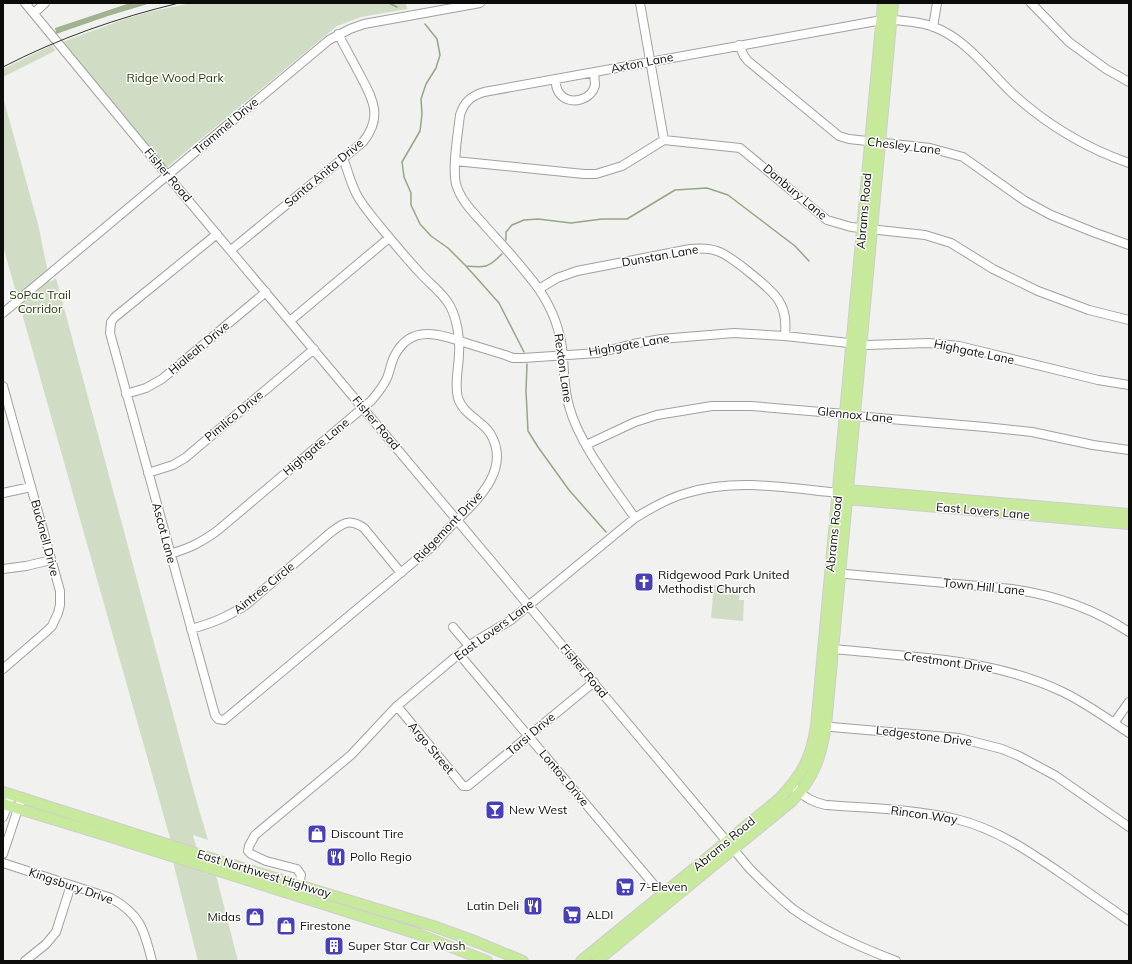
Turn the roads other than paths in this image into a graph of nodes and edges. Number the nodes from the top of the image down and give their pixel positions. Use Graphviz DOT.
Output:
graph roads {
  1 [pos="25,3"];
  2 [pos="45,3"];
  3 [pos="480,3"];
  4 [pos="640,3"];
  5 [pos="883,3"];
  6 [pos="893,3"];
  7 [pos="937,3"];
  8 [pos="1031,3"];
  9 [pos="34,13"];
  10 [pos="887,20"];
  11 [pos="933,27"];
  12 [pos="338,34"];
  13 [pos="739,45"];
  14 [pos="650,62"];
  15 [pos="594,72"];
  16 [pos="555,79"];
  17 [pos="1129,82"];
  18 [pos="664,140"];
  19 [pos="870,142"];
  20 [pos="880,143"];
  21 [pos="343,158"];
  22 [pos="455,161"];
  23 [pos="1129,163"];
  24 [pos="167,175"];
  25 [pos="867,229"];
  26 [pos="217,234"];
  27 [pos="389,238"];
  28 [pos="1129,244"];
  29 [pos="231,250"];
  30 [pos="539,289"];
  31 [pos="266,292"];
  32 [pos="3,313"];
  33 [pos="1129,320"];
  34 [pos="290,321"];
  35 [pos="785,336"];
  36 [pos="458,340"];
  37 [pos="857,344"];
  38 [pos="314,349"];
  39 [pos="562,355"];
  40 [pos="1129,385"];
  41 [pos="3,386"];
  42 [pos="126,394"];
  43 [pos="363,407"];
  44 [pos="850,415"];
  45 [pos="7,416"];
  46 [pos="586,445"];
  47 [pos="1129,450"];
  48 [pos="148,473"];
  49 [pos="31,487"];
  50 [pos="3,493"];
  51 [pos="838,493"];
  52 [pos="848,494"];
  53 [pos="1004,508"];
  54 [pos="1129,514"];
  55 [pos="635,518"];
  56 [pos="458,520"];
  57 [pos="1129,524"];
  58 [pos="170,554"];
  59 [pos="51,560"];
  60 [pos="3,569"];
  61 [pos="401,573"];
  62 [pos="836,573"];
  63 [pos="529,606"];
  64 [pos="453,627"];
  65 [pos="191,629"];
  66 [pos="1129,632"];
  67 [pos="469,646"];
  68 [pos="828,649"];
  69 [pos="459,654"];
  70 [pos="3,669"];
  71 [pos="594,682"];
  72 [pos="1129,702"];
  73 [pos="397,706"];
  74 [pos="224,720"];
  75 [pos="1114,723"];
  76 [pos="816,726"];
  77 [pos="826,726"];
  78 [pos="1129,733"];
  79 [pos="529,736"];
  80 [pos="808,757"];
  81 [pos="818,762"];
  82 [pos="468,786"];
  83 [pos="792,786"];
  84 [pos="7,793"];
  85 [pos="800,793"];
  86 [pos="22,797"];
  87 [pos="5,805"];
  88 [pos="17,809"];
  89 [pos="3,817"];
  90 [pos="1129,827"];
  91 [pos="730,846"];
  92 [pos="164,848"];
  93 [pos="3,854"];
  94 [pos="3,863"];
  95 [pos="225,868"];
  96 [pos="300,884"];
  97 [pos="71,885"];
  98 [pos="297,896"];
  99 [pos="666,899"];
  100 [pos="397,915"];
  101 [pos="1129,922"];
  102 [pos="393,927"];
  103 [pos="25,961"];
  104 [pos="152,961"];
  105 [pos="488,961"];
  106 [pos="523,961"];
  107 [pos="581,961"];
  108 [pos="597,961"];
  109 [pos="896,961"];
  1 -- 9 [label="street, Fisher Road"];
  2 -- 9 [label="street"];
  3 -- 12 [label="street, Trammel Drive"];
  4 -- 14 [label="street"];
  5 -- 10 [label="main road, Abrams Road"];
  6 -- 10 [label="main road, Abrams Road"];
  7 -- 11 [label="street"];
  8 -- 17 [label="street"];
  9 -- 24 [label="street, Fisher Road"];
  10 -- 11 [label="street, Axton Lane"];
  10 -- 13 [label="street, Axton Lane"];
  10 -- 19 [label="main road, Abrams Road"];
  10 -- 20 [label="main road, Abrams Road"];
  11 -- 23 [label="street, Axton Lane"];
  12 -- 21 [label="street, Santa Anita Drive"];
  12 -- 24 [label="street, Trammel Drive"];
  13 -- 14 [label="street, Axton Lane"];
  13 -- 19 [label="street, Chesley Lane"];
  14 -- 15 [label="street, Axton Lane"];
  14 -- 18 [label="street"];
  15 -- 16 [label="street, Axton Lane"];
  15 -- 16 [label="street"];
  16 -- 22 [label="street, Axton Lane"];
  18 -- 22 [label="street"];
  18 -- 25 [label="street, Danbury Lane"];
  19 -- 20 [label="street, Chesley Lane"];
  19 -- 25 [label="main road, Abrams Road"];
  20 -- 25 [label="main road, Abrams Road"];
  20 -- 28 [label="street, Chesley Lane"];
  21 -- 27 [label="street, Ridgemont Drive"];
  21 -- 29 [label="street, Santa Anita Drive"];
  22 -- 30 [label="street, Rexton Lane"];
  24 -- 26 [label="street, Fisher Road"];
  24 -- 32 [label="street, Trammel Drive"];
  25 -- 33 [label="street, Danbury Lane"];
  25 -- 37 [label="main road, Abrams Road"];
  26 -- 29 [label="street, Fisher Road"];
  26 -- 42 [label="street, Ascot Lane"];
  27 -- 34 [label="street"];
  27 -- 36 [label="street, Ridgemont Drive"];
  29 -- 31 [label="street, Fisher Road"];
  30 -- 35 [label="street, Dunstan Lane"];
  30 -- 39 [label="street, Rexton Lane"];
  31 -- 34 [label="street, Fisher Road"];
  31 -- 42 [label="street, Hialeah Drive"];
  34 -- 38 [label="street, Fisher Road"];
  35 -- 37 [label="street, Highgate Lane"];
  35 -- 39 [label="street, Highgate Lane"];
  36 -- 39 [label="street, Highgate Lane"];
  36 -- 43 [label="street, Highgate Lane"];
  36 -- 56 [label="street, Ridgemont Drive"];
  37 -- 40 [label="street, Highgate Lane"];
  37 -- 44 [label="main road, Abrams Road"];
  38 -- 43 [label="street, Fisher Road"];
  38 -- 48 [label="street, Pimlico Drive"];
  39 -- 46 [label="street, Rexton Lane"];
  41 -- 45 [label="street, Bucknell Drive"];
  42 -- 48 [label="street, Ascot Lane"];
  43 -- 56 [label="street, Fisher Road"];
  43 -- 58 [label="street, Highgate Lane"];
  44 -- 46 [label="street, Glennox Lane"];
  44 -- 47 [label="street, Glennox Lane"];
  44 -- 51 [label="main road, Abrams Road"];
  44 -- 52 [label="main road, Abrams Road"];
  45 -- 49 [label="street, Bucknell Drive"];
  46 -- 55 [label="street, Rexton Lane"];
  48 -- 58 [label="street, Ascot Lane"];
  49 -- 50 [label="street"];
  49 -- 59 [label="street, Bucknell Drive"];
  51 -- 52 [label="main road, East Lovers Lane"];
  51 -- 55 [label="street, East Lovers Lane"];
  51 -- 62 [label="main road, Abrams Road"];
  52 -- 53 [label="main road, East Lovers Lane"];
  52 -- 62 [label="main road, Abrams Road"];
  53 -- 54 [label="main road, East Lovers Lane"];
  53 -- 57 [label="main road, East Lovers Lane"];
  55 -- 63 [label="street, East Lovers Lane"];
  56 -- 61 [label="street, Ridgemont Drive"];
  56 -- 63 [label="street, Fisher Road"];
  58 -- 65 [label="street, Ascot Lane"];
  59 -- 60 [label="street"];
  59 -- 70 [label="street, Bucknell Drive"];
  61 -- 65 [label="street, Aintree Circle"];
  61 -- 74 [label="street, Ridgemont Drive"];
  62 -- 66 [label="street, Town Hill Lane"];
  62 -- 68 [label="main road, Abrams Road"];
  63 -- 67 [label="street, East Lovers Lane"];
  63 -- 71 [label="street, Fisher Road"];
  64 -- 67 [label="street"];
  65 -- 74 [label="street, Ascot Lane"];
  67 -- 69 [label="street, East Lovers Lane"];
  68 -- 75 [label="street, Crestmont Drive"];
  68 -- 76 [label="main road, Abrams Road"];
  68 -- 77 [label="main road, Abrams Road"];
  69 -- 73 [label="street, East Lovers Lane"];
  69 -- 79 [label="street, Lontos Drive"];
  71 -- 79 [label="street, Tarsi Drive"];
  71 -- 91 [label="street, Fisher Road"];
  72 -- 75 [label="street"];
  73 -- 82 [label="street, Argo Street"];
  73 -- 96 [label="street, East Lovers Lane"];
  75 -- 78 [label="street, Crestmont Drive"];
  76 -- 77 [label="street, Ledgestone Drive"];
  76 -- 80 [label="main road, Abrams Road"];
  77 -- 81 [label="main road, Abrams Road"];
  77 -- 90 [label="street, Ledgestone Drive"];
  79 -- 82 [label="street, Tarsi Drive"];
  79 -- 99 [label="street, Lontos Drive"];
  80 -- 81 [label="main road"];
  80 -- 83 [label="main road, Abrams Road"];
  81 -- 85 [label="main road, Abrams Road"];
  83 -- 85 [label="street, Rincon Way"];
  83 -- 91 [label="main road, Abrams Road"];
  84 -- 86 [label="main road, East Northwest Highway"];
  84 -- 87 [label="street"];
  85 -- 91 [label="main road, Abrams Road"];
  85 -- 101 [label="street, Rincon Way"];
  86 -- 88 [label="street"];
  86 -- 92 [label="main road, East Northwest Highway"];
  87 -- 88 [label="main road, East Northwest Highway"];
  87 -- 89 [label="street"];
  88 -- 92 [label="main road, East Northwest Highway"];
  88 -- 93 [label="street"];
  91 -- 99 [label="main road, Abrams Road"];
  91 -- 109 [label="street, Fisher Road"];
  92 -- 95 [label="main road, East Northwest Highway"];
  94 -- 97 [label="street, Kingsbury Drive"];
  95 -- 96 [label="main road, East Northwest Highway"];
  95 -- 98 [label="main road, East Northwest Highway"];
  96 -- 98 [label="street"];
  96 -- 100 [label="main road, East Northwest Highway"];
  97 -- 103 [label="street"];
  97 -- 104 [label="street, Kingsbury Drive"];
  98 -- 102 [label="main road, East Northwest Highway"];
  99 -- 107 [label="main road, Abrams Road"];
  99 -- 108 [label="main road, Abrams Road"];
  100 -- 102 [label="main road"];
  100 -- 106 [label="main road, East Northwest Highway"];
  102 -- 105 [label="main road, East Northwest Highway"];
}
